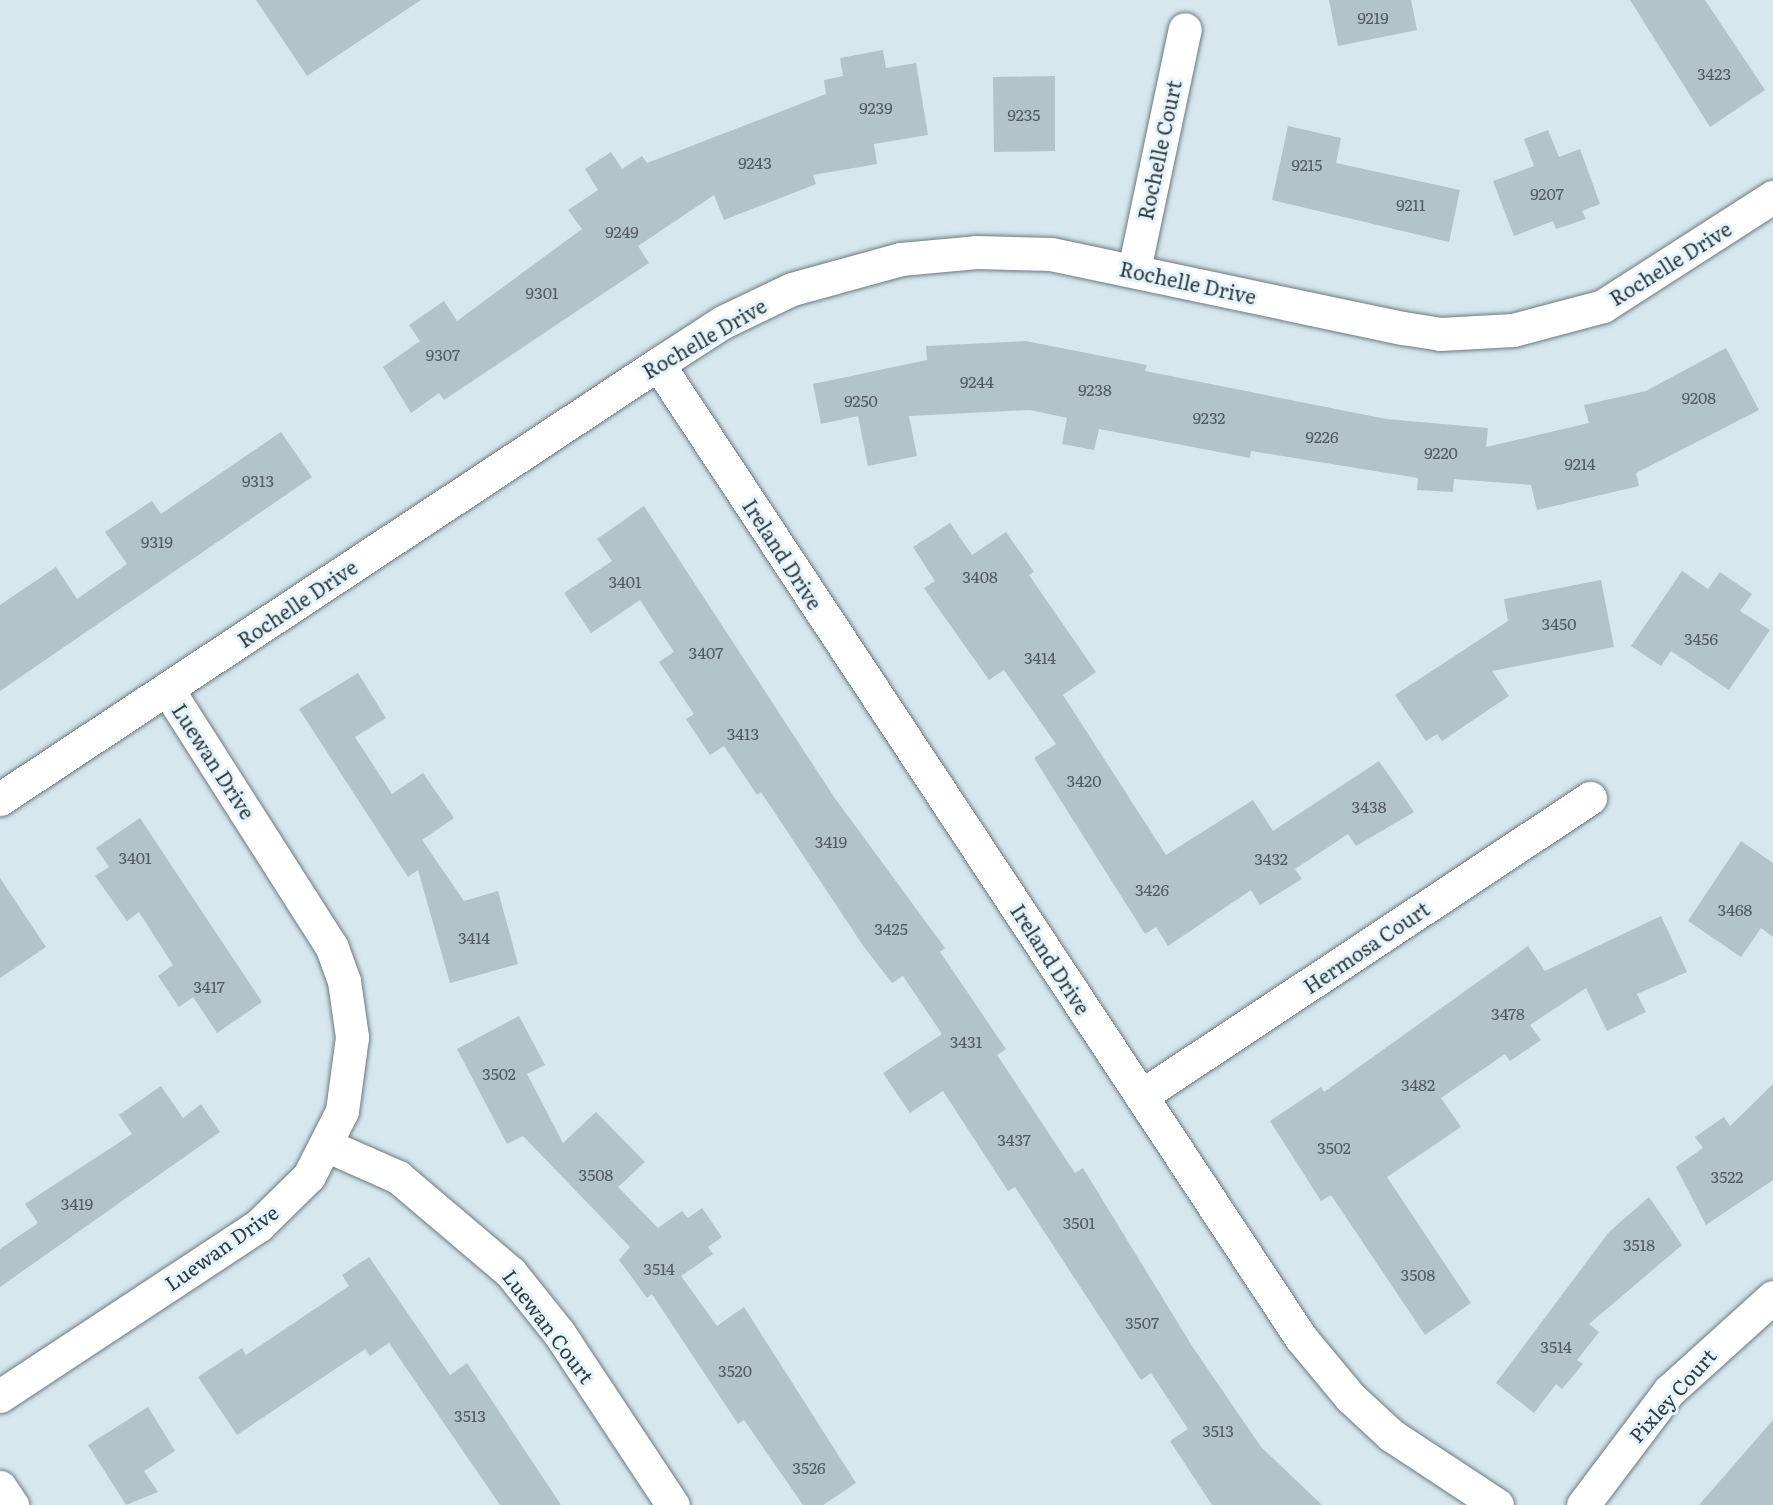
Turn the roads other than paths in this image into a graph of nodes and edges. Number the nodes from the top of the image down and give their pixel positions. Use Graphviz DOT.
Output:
graph roads {
  1 [pos="1185,29"];
  2 [pos="1773,197"];
  3 [pos="1134,270"];
  4 [pos="658,364"];
  5 [pos="167,689"];
  6 [pos="0,798"];
  7 [pos="1590,798"];
  8 [pos="1141,1096"];
  9 [pos="328,1146"];
  10 [pos="1773,1297"];
  11 [pos="0,1396"];
  12 [pos="0,1487"];
  13 [pos="12,1505"];
  14 [pos="673,1505"];
  15 [pos="1497,1505"];
  16 [pos="1583,1505"];
  1 -- 3 [label="street, Rochelle Court"];
  2 -- 3 [label="street, Rochelle Drive"];
  3 -- 4 [label="street, Rochelle Drive"];
  4 -- 5 [label="street, Rochelle Drive"];
  4 -- 8 [label="street, Ireland Drive"];
  5 -- 6 [label="street, Rochelle Drive"];
  5 -- 9 [label="street, Luewan Drive"];
  7 -- 8 [label="street, Hermosa Court"];
  8 -- 15 [label="street, Ireland Drive"];
  9 -- 11 [label="street, Luewan Drive"];
  9 -- 14 [label="street, Luewan Court"];
  10 -- 16 [label="street, Pixley Court"];
  12 -- 13 [label="street"];
}
